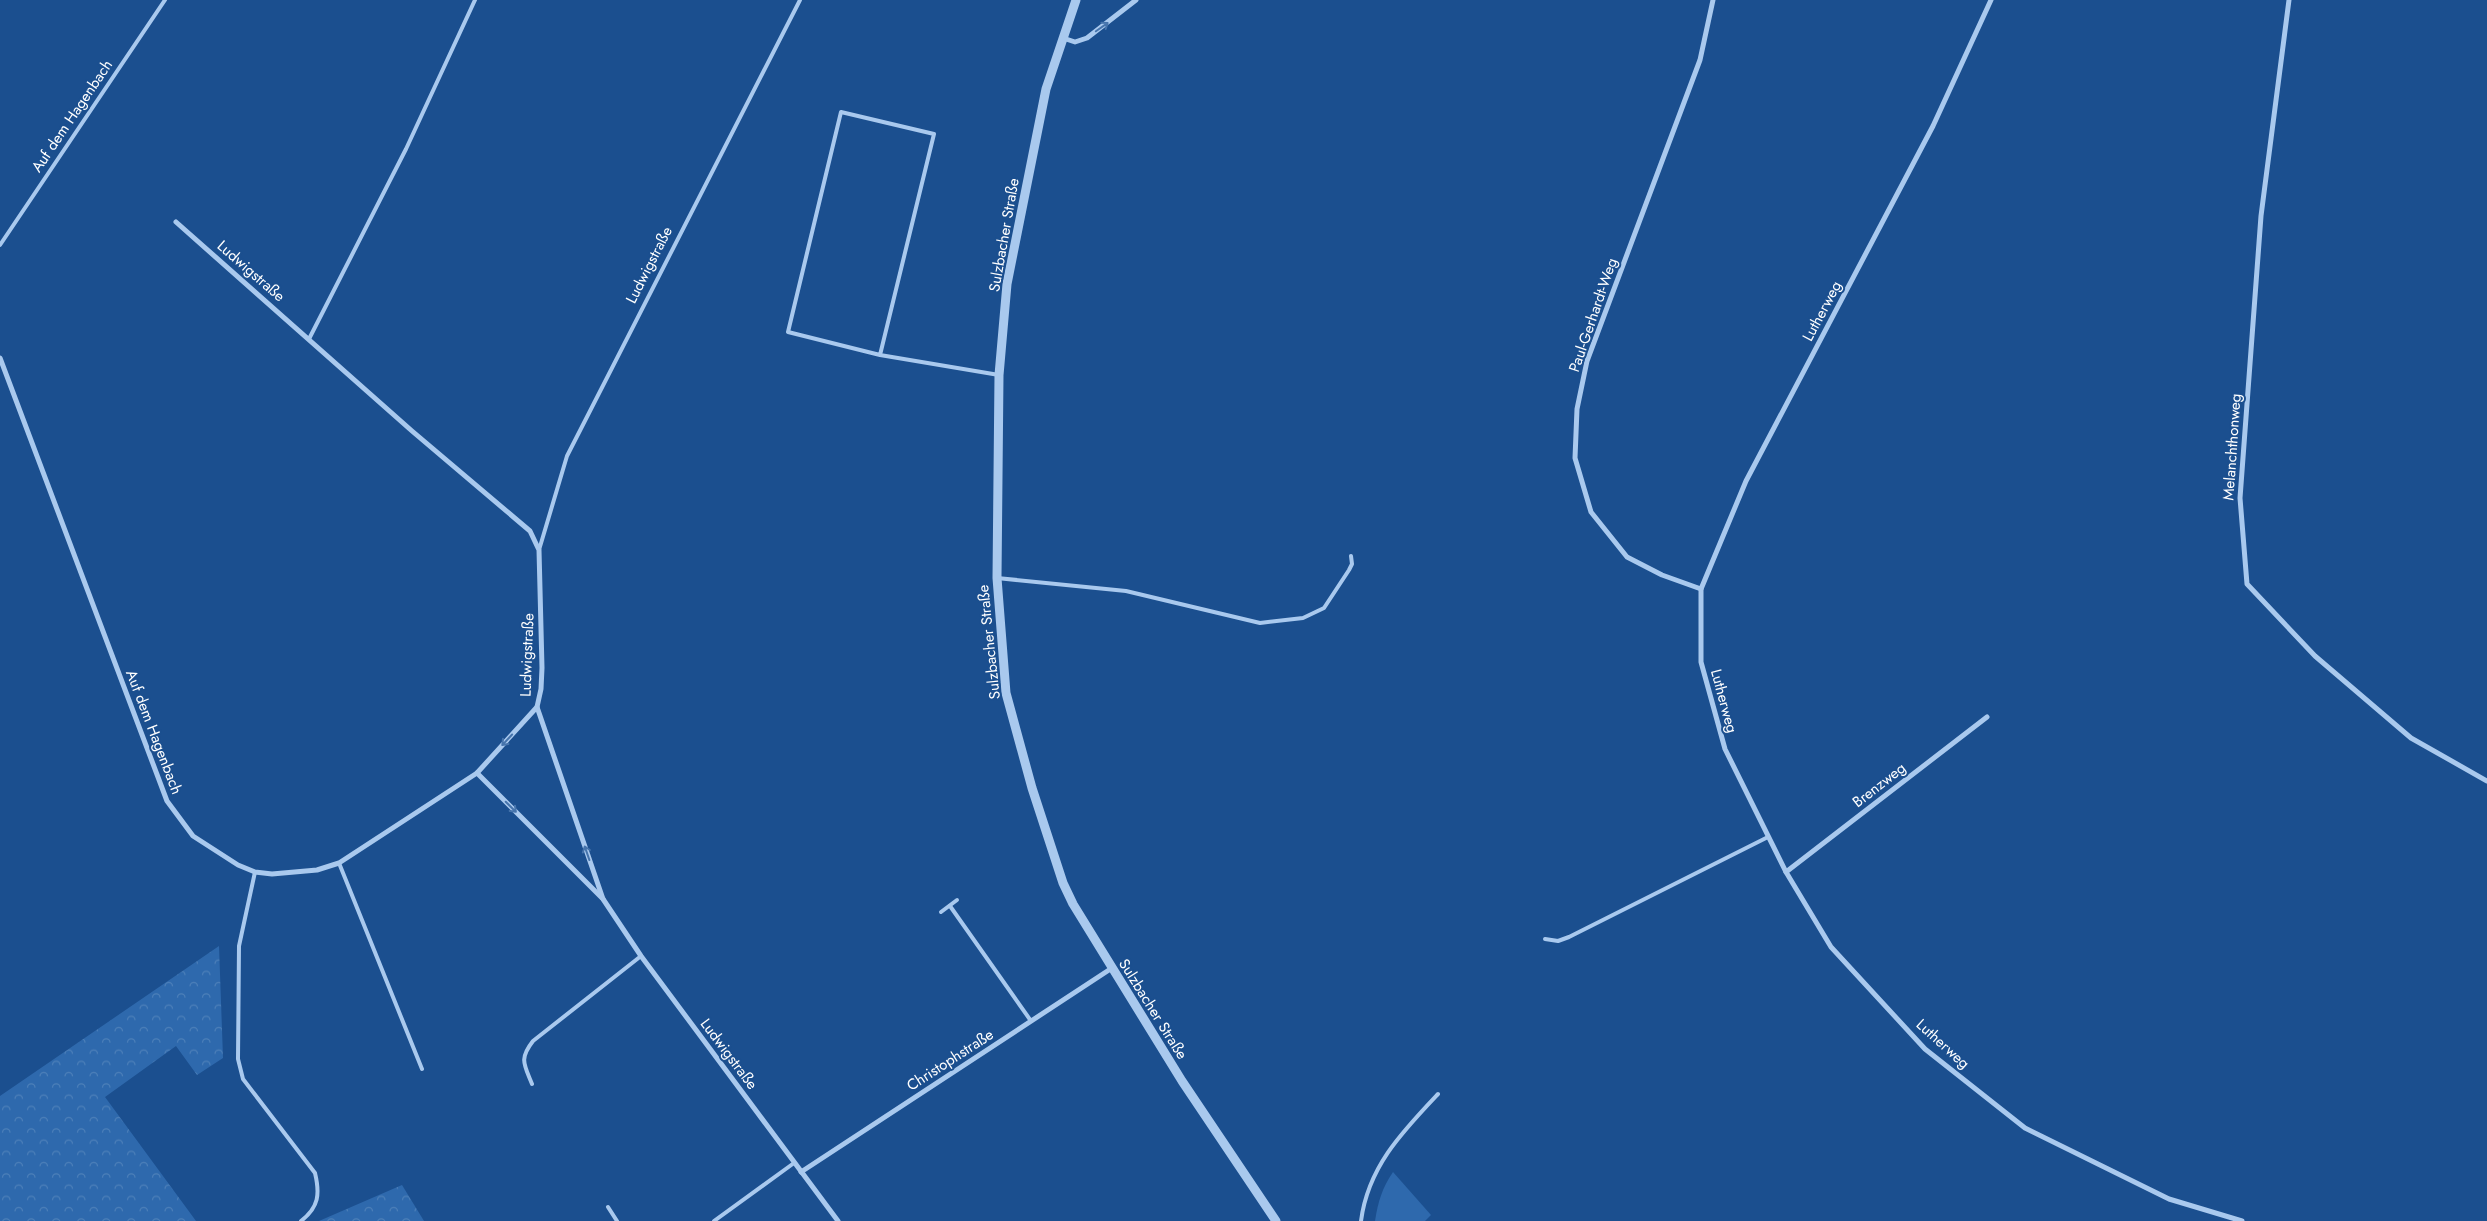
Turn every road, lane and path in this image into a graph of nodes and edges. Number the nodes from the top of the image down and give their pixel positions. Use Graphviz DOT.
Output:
graph roads {
  1 [pos="165,0"];
  2 [pos="475,0"];
  3 [pos="800,0"];
  4 [pos="1076,0"];
  5 [pos="1136,0"];
  6 [pos="1714,0"];
  7 [pos="1992,0"];
  8 [pos="2289,0"];
  9 [pos="1063,38"];
  10 [pos="176,222"];
  11 [pos="0,245"];
  12 [pos="309,339"];
  13 [pos="880,355"];
  14 [pos="0,358"];
  15 [pos="999,375"];
  16 [pos="539,550"];
  17 [pos="1351,556"];
  18 [pos="997,578"];
  19 [pos="1701,588"];
  20 [pos="537,707"];
  21 [pos="1987,718"];
  22 [pos="477,773"];
  23 [pos="2487,781"];
  24 [pos="1768,837"];
  25 [pos="340,863"];
  26 [pos="255,872"];
  27 [pos="1786,872"];
  28 [pos="603,900"];
  29 [pos="957,900"];
  30 [pos="950,906"];
  31 [pos="941,912"];
  32 [pos="1545,939"];
  33 [pos="640,956"];
  34 [pos="1112,968"];
  35 [pos="1031,1021"];
  36 [pos="422,1069"];
  37 [pos="532,1084"];
  38 [pos="1438,1094"];
  39 [pos="794,1163"];
  40 [pos="801,1172"];
  41 [pos="608,1207"];
  42 [pos="301,1221"];
  43 [pos="618,1221"];
  44 [pos="714,1221"];
  45 [pos="838,1221"];
  46 [pos="1276,1221"];
  47 [pos="1361,1221"];
  48 [pos="2242,1221"];
  1 -- 11 [label="lane, Auf dem Hagenbach"];
  2 -- 12 [label="lane"];
  3 -- 16 [label="lane, Ludwigstraße"];
  4 -- 9 [label="street, Sulzbacher Straße"];
  9 -- 5 [label="street, one-way"];
  6 -- 19 [label="street, Paul-Gerhardt-Weg"];
  7 -- 19 [label="street, Lutherweg"];
  8 -- 23 [label="street, Melanchthonweg"];
  9 -- 15 [label="street, Sulzbacher Straße"];
  10 -- 12 [label="street, Ludwigstraße"];
  12 -- 16 [label="street, Ludwigstraße"];
  13 -- 13 [label="lane"];
  13 -- 15 [label="lane"];
  14 -- 26 [label="street, Auf dem Hagenbach"];
  15 -- 18 [label="street, Sulzbacher Straße"];
  16 -- 20 [label="street, Ludwigstraße"];
  17 -- 18 [label="lane"];
  18 -- 34 [label="street, Sulzbacher Straße"];
  19 -- 24 [label="street, Lutherweg"];
  20 -- 22 [label="street, Auf dem Hagenbach, one-way"];
  28 -- 20 [label="street, Ludwigstraße, one-way"];
  21 -- 27 [label="street, Brenzweg"];
  22 -- 25 [label="street, Auf dem Hagenbach"];
  22 -- 28 [label="street, Ludwigstraße, one-way"];
  24 -- 27 [label="street, Lutherweg"];
  24 -- 32 [label="lane"];
  25 -- 26 [label="street, Auf dem Hagenbach"];
  25 -- 36 [label="lane"];
  26 -- 42 [label="lane"];
  27 -- 48 [label="street, Lutherweg"];
  28 -- 33 [label="street, Ludwigstraße"];
  29 -- 30 [label="lane"];
  30 -- 31 [label="lane"];
  30 -- 35 [label="lane"];
  33 -- 37 [label="lane"];
  33 -- 39 [label="street, Ludwigstraße"];
  34 -- 35 [label="street, Christophstraße"];
  34 -- 46 [label="street, Sulzbacher Straße"];
  35 -- 40 [label="street, Christophstraße"];
  38 -- 47 [label="lane"];
  39 -- 40 [label="street, Ludwigstraße"];
  39 -- 44 [label="lane"];
  40 -- 45 [label="street, Ludwigstraße"];
  41 -- 43 [label="lane"];
}
